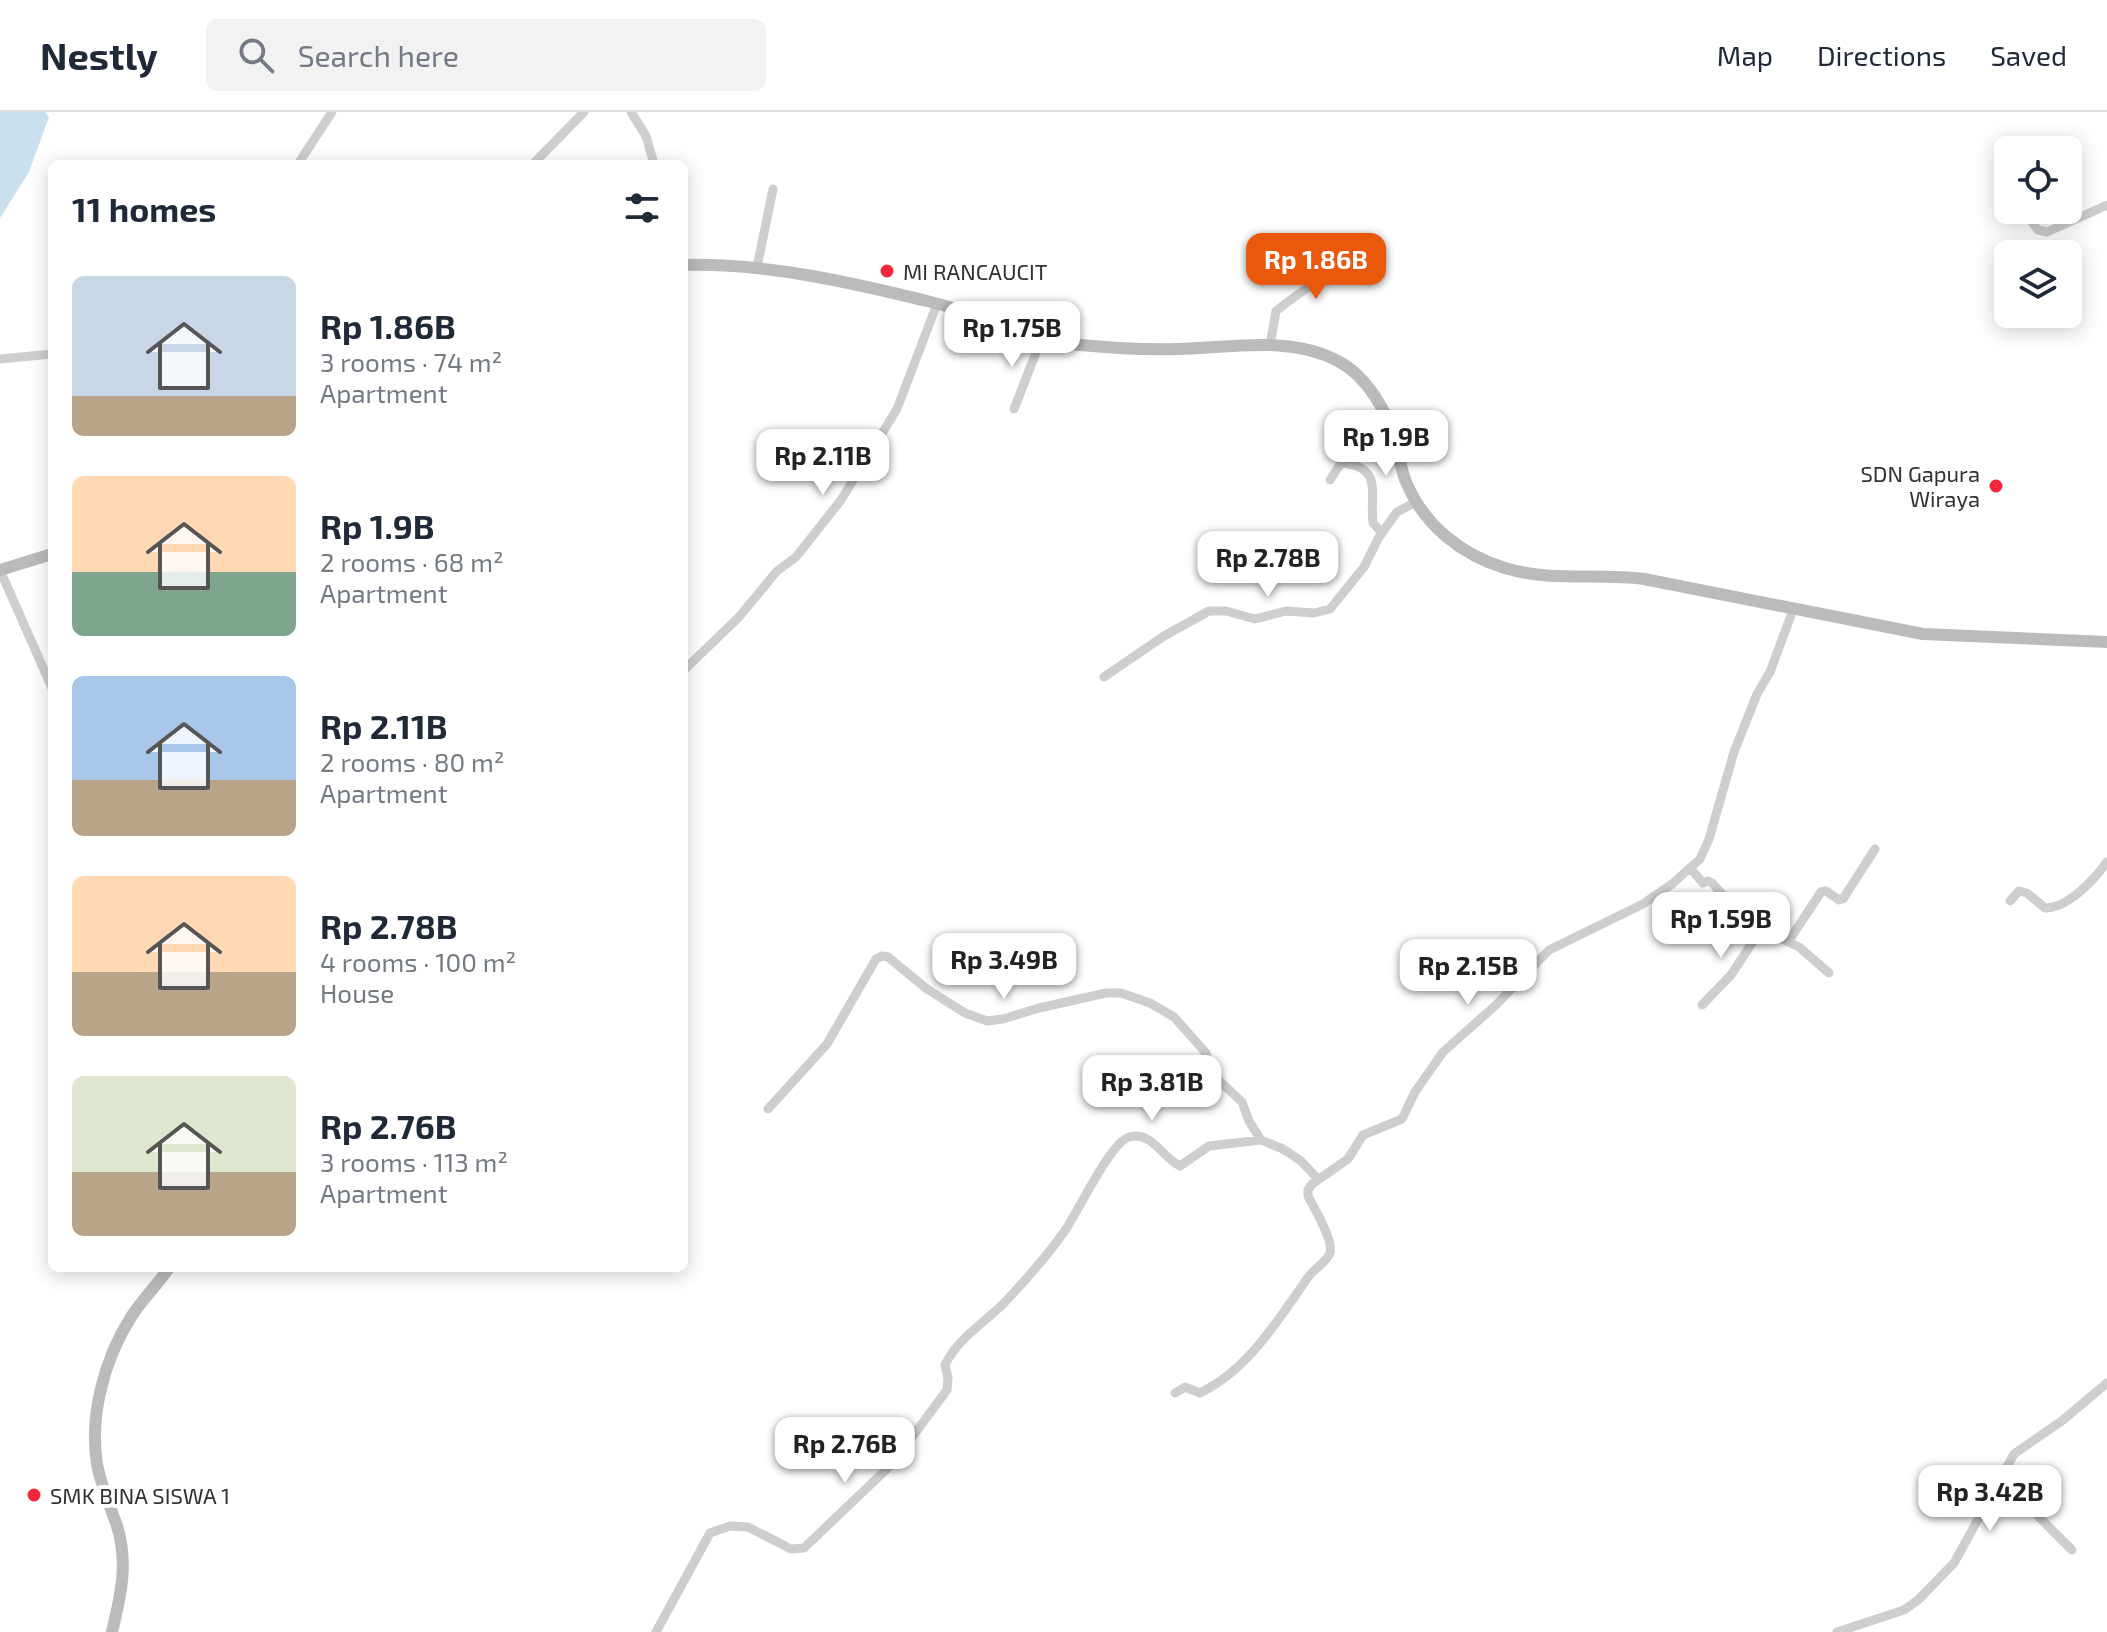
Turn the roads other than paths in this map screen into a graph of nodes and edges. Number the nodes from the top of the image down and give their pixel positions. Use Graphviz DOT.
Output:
graph roads {
  1 [pos="332,112"];
  2 [pos="584,112"];
  3 [pos="631,112"];
  4 [pos="301,160"];
  5 [pos="535,160"];
  6 [pos="653,160"];
  7 [pos="773,189"];
  8 [pos="2107,205"];
  9 [pos="2082,216"];
  10 [pos="2034,224"];
  11 [pos="2065,224"];
  12 [pos="1364,260"];
  13 [pos="688,265"];
  14 [pos="757,267"];
  15 [pos="937,304"];
  16 [pos="1041,340"];
  17 [pos="1270,345"];
  18 [pos="48,354"];
  19 [pos="0,359"];
  20 [pos="1014,409"];
  21 [pos="1330,480"];
  22 [pos="1416,502"];
  23 [pos="1382,533"];
  24 [pos="48,555"];
  25 [pos="0,570"];
  26 [pos="1793,610"];
  27 [pos="2107,642"];
  28 [pos="688,666"];
  29 [pos="1104,677"];
  30 [pos="48,679"];
  31 [pos="1875,849"];
  32 [pos="2107,862"];
  33 [pos="1691,869"];
  34 [pos="2010,901"];
  35 [pos="1760,931"];
  36 [pos="1788,942"];
  37 [pos="1829,973"];
  38 [pos="1702,1005"];
  39 [pos="768,1109"];
  40 [pos="1261,1140"];
  41 [pos="1318,1179"];
  42 [pos="166,1272"];
  43 [pos="2107,1383"];
  44 [pos="1175,1393"];
  45 [pos="2000,1478"];
  46 [pos="2072,1550"];
  47 [pos="112,1632"];
  48 [pos="656,1632"];
  49 [pos="1837,1632"];
  1 -- 4 [label="street"];
  2 -- 5 [label="street"];
  3 -- 6 [label="street"];
  7 -- 14 [label="street"];
  8 -- 9 [label="street"];
  10 -- 11 [label="street"];
  12 -- 17 [label="street"];
  13 -- 14 [label="main road"];
  14 -- 15 [label="main road"];
  15 -- 16 [label="main road"];
  15 -- 28 [label="street"];
  16 -- 17 [label="main road"];
  16 -- 20 [label="street"];
  17 -- 22 [label="main road"];
  18 -- 19 [label="street"];
  21 -- 23 [label="street"];
  22 -- 23 [label="street"];
  22 -- 26 [label="main road"];
  23 -- 29 [label="street"];
  24 -- 25 [label="main road"];
  25 -- 30 [label="street"];
  26 -- 27 [label="main road"];
  26 -- 33 [label="street"];
  31 -- 36 [label="street"];
  32 -- 34 [label="street"];
  33 -- 35 [label="street"];
  33 -- 41 [label="street"];
  35 -- 36 [label="street"];
  35 -- 38 [label="street"];
  36 -- 37 [label="street"];
  39 -- 40 [label="street"];
  40 -- 41 [label="street"];
  40 -- 48 [label="street"];
  41 -- 44 [label="street"];
  42 -- 47 [label="main road"];
  43 -- 45 [label="street"];
  45 -- 46 [label="street"];
  45 -- 49 [label="street"];
}
